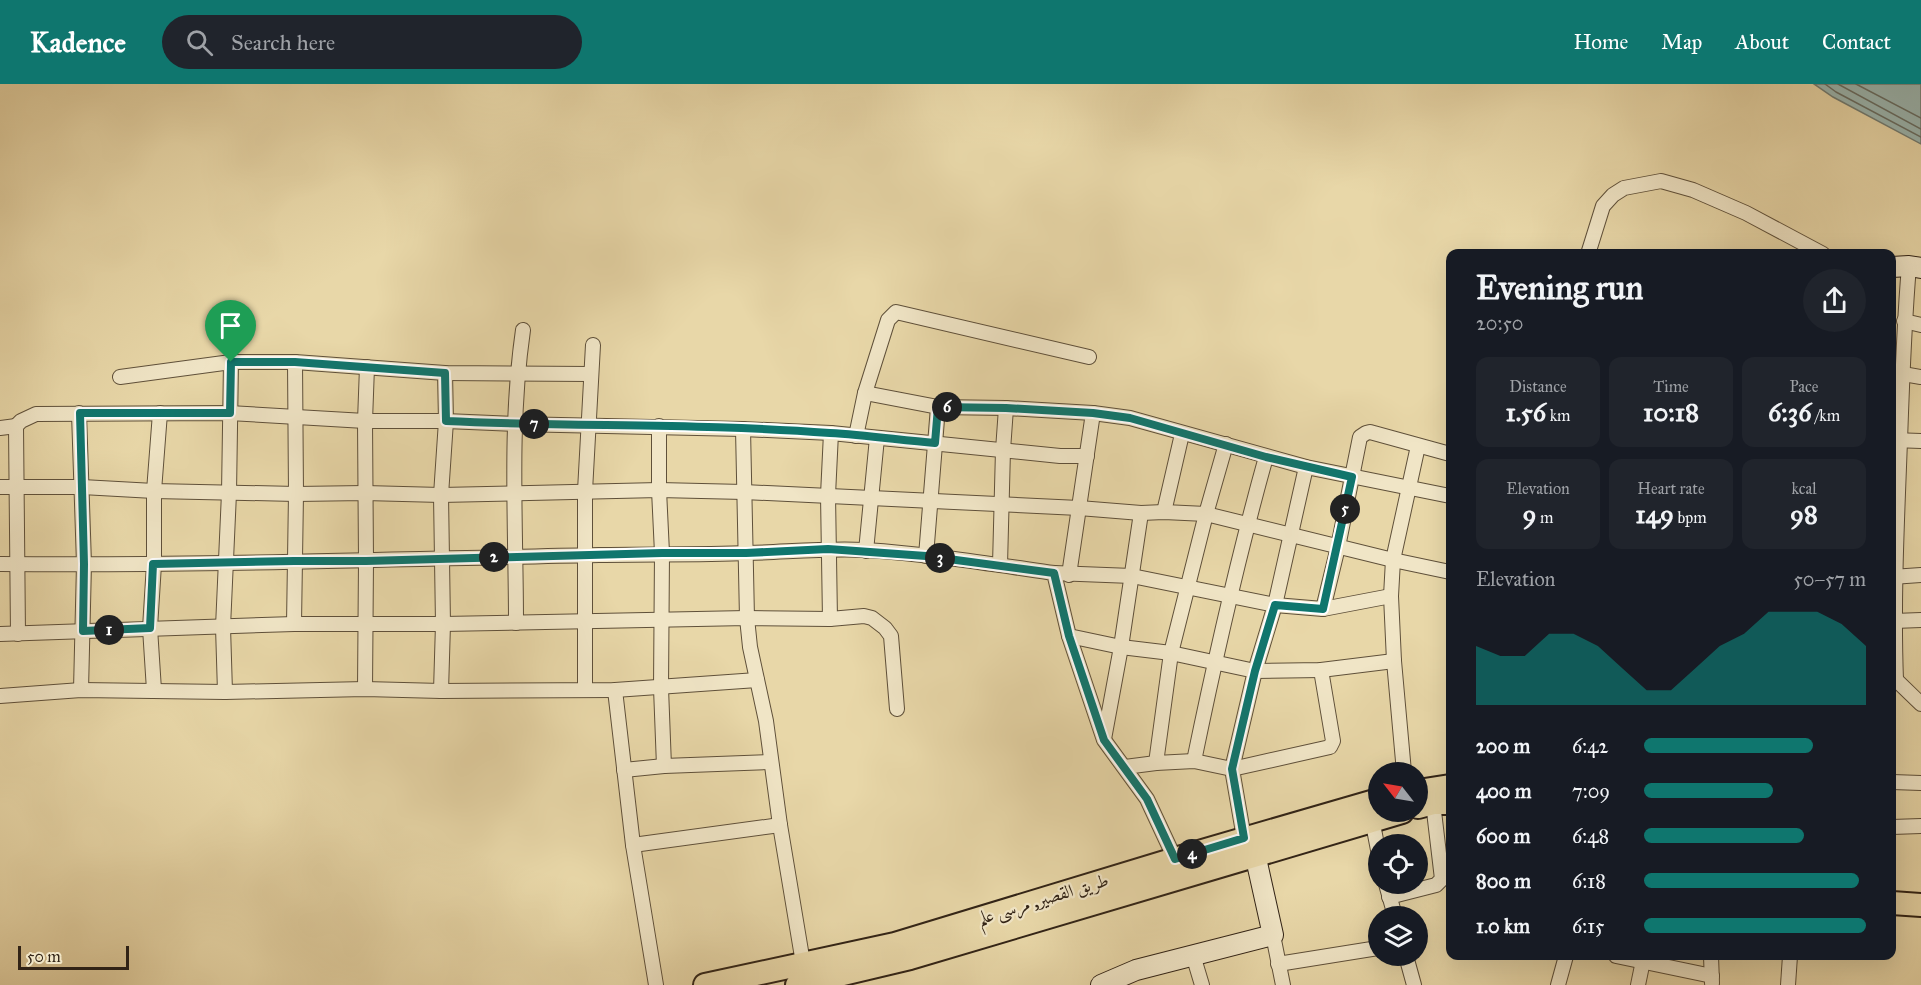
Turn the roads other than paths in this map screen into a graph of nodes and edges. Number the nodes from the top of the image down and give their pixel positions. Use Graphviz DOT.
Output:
graph roads {
  1 [pos="1590,249"];
  2 [pos="1814,249"];
  3 [pos="1907,267"];
  4 [pos="1904,321"];
  5 [pos="1921,325"];
  6 [pos="523,330"];
  7 [pos="593,345"];
  8 [pos="1089,357"];
  9 [pos="231,362"];
  10 [pos="295,362"];
  11 [pos="367,368"];
  12 [pos="1897,372"];
  13 [pos="445,373"];
  14 [pos="517,374"];
  15 [pos="591,374"];
  16 [pos="120,376"];
  17 [pos="1921,377"];
  18 [pos="865,393"];
  19 [pos="938,407"];
  20 [pos="1006,408"];
  21 [pos="80,413"];
  22 [pos="160,413"];
  23 [pos="230,413"];
  24 [pos="1093,413"];
  25 [pos="296,418"];
  26 [pos="365,421"];
  27 [pos="446,421"];
  28 [pos="515,424"];
  29 [pos="16,426"];
  30 [pos="588,426"];
  31 [pos="659,426"];
  32 [pos="0,428"];
  33 [pos="743,429"];
  34 [pos="831,433"];
  35 [pos="1182,434"];
  36 [pos="856,436"];
  37 [pos="877,438"];
  38 [pos="1896,440"];
  39 [pos="1921,441"];
  40 [pos="935,443"];
  41 [pos="1226,444"];
  42 [pos="1418,446"];
  43 [pos="1003,450"];
  44 [pos="1446,453"];
  45 [pos="1087,456"];
  46 [pos="1266,457"];
  47 [pos="1306,467"];
  48 [pos="1352,477"];
  49 [pos="16,486"];
  50 [pos="0,487"];
  51 [pos="82,487"];
  52 [pos="1408,488"];
  53 [pos="659,490"];
  54 [pos="154,491"];
  55 [pos="585,491"];
  56 [pos="744,492"];
  57 [pos="229,493"];
  58 [pos="365,493"];
  59 [pos="296,494"];
  60 [pos="515,494"];
  61 [pos="441,495"];
  62 [pos="828,495"];
  63 [pos="1446,495"];
  64 [pos="871,498"];
  65 [pos="930,501"];
  66 [pos="1001,506"];
  67 [pos="1079,508"];
  68 [pos="1164,512"];
  69 [pos="1141,513"];
  70 [pos="1206,514"];
  71 [pos="1247,524"];
  72 [pos="1290,534"];
  73 [pos="1338,547"];
  74 [pos="828,549"];
  75 [pos="866,550"];
  76 [pos="662,553"];
  77 [pos="746,553"];
  78 [pos="585,555"];
  79 [pos="516,556"];
  80 [pos="926,556"];
  81 [pos="442,559"];
  82 [pos="1393,560"];
  83 [pos="294,561"];
  84 [pos="366,561"];
  85 [pos="225,563"];
  86 [pos="0,564"];
  87 [pos="16,564"];
  88 [pos="84,564"];
  89 [pos="153,564"];
  90 [pos="1000,566"];
  91 [pos="1446,571"];
  92 [pos="1054,573"];
  93 [pos="1069,574"];
  94 [pos="1921,575"];
  95 [pos="1132,576"];
  96 [pos="1896,577"];
  97 [pos="1188,586"];
  98 [pos="1231,596"];
  99 [pos="1391,596"];
  100 [pos="1275,605"];
  101 [pos="1323,609"];
  102 [pos="747,618"];
  103 [pos="830,619"];
  104 [pos="660,620"];
  105 [pos="1921,620"];
  106 [pos="586,621"];
  107 [pos="1896,621"];
  108 [pos="516,623"];
  109 [pos="294,624"];
  110 [pos="366,624"];
  111 [pos="443,624"];
  112 [pos="223,627"];
  113 [pos="150,628"];
  114 [pos="83,631"];
  115 [pos="0,633"];
  116 [pos="18,634"];
  117 [pos="1069,636"];
  118 [pos="1121,647"];
  119 [pos="1171,653"];
  120 [pos="1394,662"];
  121 [pos="1214,664"];
  122 [pos="1321,670"];
  123 [pos="1255,671"];
  124 [pos="758,680"];
  125 [pos="1896,680"];
  126 [pos="661,688"];
  127 [pos="365,689"];
  128 [pos="81,690"];
  129 [pos="154,690"];
  130 [pos="585,690"];
  131 [pos="615,690"];
  132 [pos="441,691"];
  133 [pos="225,692"];
  134 [pos="0,696"];
  135 [pos="1921,704"];
  136 [pos="897,709"];
  137 [pos="1104,740"];
  138 [pos="771,762"];
  139 [pos="1194,762"];
  140 [pos="1403,762"];
  141 [pos="1156,763"];
  142 [pos="664,766"];
  143 [pos="1125,767"];
  144 [pos="1232,769"];
  145 [pos="624,770"];
  146 [pos="1896,782"];
  147 [pos="1921,783"];
  148 [pos="1446,789"];
  149 [pos="1430,801"];
  150 [pos="1368,812"];
  151 [pos="780,825"];
  152 [pos="1921,826"];
  153 [pos="1896,827"];
  154 [pos="633,845"];
  155 [pos="1249,846"];
  156 [pos="1175,859"];
  157 [pos="1428,886"];
  158 [pos="1896,903"];
  159 [pos="1921,905"];
  160 [pos="1273,935"];
  161 [pos="1368,950"];
  162 [pos="1193,955"];
  163 [pos="1565,960"];
  164 [pos="1643,960"];
  165 [pos="1646,960"];
  166 [pos="1711,960"];
  167 [pos="1790,960"];
  168 [pos="1278,964"];
  169 [pos="1409,966"];
  170 [pos="794,975"];
  171 [pos="1712,981"];
  172 [pos="656,985"];
  173 [pos="705,985"];
  174 [pos="1101,985"];
  175 [pos="1202,985"];
  176 [pos="1283,985"];
  177 [pos="1414,985"];
  178 [pos="1558,985"];
  179 [pos="1638,985"];
  180 [pos="1788,985"];
  1 -- 2 [label="street"];
  3 -- 4 [label="street"];
  4 -- 5 [label="street"];
  4 -- 12 [label="street"];
  6 -- 14 [label="street"];
  7 -- 15 [label="street"];
  8 -- 18 [label="street"];
  9 -- 10 [label="street"];
  9 -- 16 [label="street"];
  9 -- 23 [label="street"];
  10 -- 11 [label="street"];
  10 -- 25 [label="street"];
  11 -- 13 [label="street"];
  11 -- 26 [label="street"];
  12 -- 17 [label="street"];
  12 -- 38 [label="street"];
  13 -- 14 [label="street"];
  13 -- 27 [label="street"];
  14 -- 15 [label="street"];
  14 -- 28 [label="street"];
  15 -- 30 [label="street"];
  18 -- 19 [label="street"];
  18 -- 36 [label="street"];
  19 -- 20 [label="street"];
  19 -- 40 [label="street"];
  20 -- 24 [label="street"];
  20 -- 43 [label="street"];
  21 -- 22 [label="street"];
  21 -- 29 [label="street"];
  21 -- 51 [label="street"];
  22 -- 23 [label="street"];
  22 -- 54 [label="street"];
  23 -- 25 [label="street"];
  23 -- 57 [label="street"];
  24 -- 35 [label="street"];
  24 -- 45 [label="street"];
  25 -- 26 [label="street"];
  25 -- 59 [label="street"];
  26 -- 27 [label="street"];
  26 -- 58 [label="street"];
  27 -- 28 [label="street"];
  27 -- 61 [label="street"];
  28 -- 30 [label="street"];
  28 -- 60 [label="street"];
  29 -- 32 [label="street"];
  29 -- 49 [label="street"];
  30 -- 31 [label="street"];
  30 -- 55 [label="street"];
  31 -- 33 [label="street"];
  31 -- 53 [label="street"];
  33 -- 34 [label="street"];
  33 -- 56 [label="street"];
  34 -- 36 [label="street"];
  34 -- 62 [label="street"];
  35 -- 41 [label="street"];
  35 -- 68 [label="street"];
  36 -- 37 [label="street"];
  37 -- 40 [label="street"];
  37 -- 64 [label="street"];
  38 -- 39 [label="street"];
  40 -- 43 [label="street"];
  40 -- 65 [label="street"];
  41 -- 46 [label="street"];
  41 -- 70 [label="street"];
  42 -- 44 [label="street"];
  42 -- 48 [label="street"];
  42 -- 52 [label="street"];
  43 -- 45 [label="street"];
  43 -- 66 [label="street"];
  45 -- 67 [label="street"];
  46 -- 47 [label="street"];
  46 -- 71 [label="street"];
  47 -- 48 [label="street"];
  47 -- 72 [label="street"];
  48 -- 52 [label="street"];
  48 -- 73 [label="street"];
  49 -- 50 [label="street"];
  49 -- 51 [label="street"];
  49 -- 87 [label="street"];
  51 -- 54 [label="street"];
  51 -- 88 [label="street"];
  52 -- 63 [label="street"];
  52 -- 82 [label="street"];
  53 -- 55 [label="street"];
  53 -- 56 [label="street"];
  53 -- 76 [label="street"];
  54 -- 57 [label="street"];
  54 -- 89 [label="street"];
  55 -- 60 [label="street"];
  55 -- 78 [label="street"];
  56 -- 62 [label="street"];
  56 -- 77 [label="street"];
  57 -- 59 [label="street"];
  57 -- 85 [label="street"];
  58 -- 59 [label="street"];
  58 -- 61 [label="street"];
  58 -- 84 [label="street"];
  59 -- 83 [label="street"];
  60 -- 61 [label="street"];
  60 -- 79 [label="street"];
  61 -- 81 [label="street"];
  62 -- 64 [label="street"];
  62 -- 74 [label="street"];
  64 -- 65 [label="street"];
  64 -- 75 [label="street"];
  65 -- 66 [label="street"];
  65 -- 80 [label="street"];
  66 -- 67 [label="street"];
  66 -- 90 [label="street"];
  67 -- 69 [label="street"];
  67 -- 93 [label="street"];
  68 -- 69 [label="street"];
  68 -- 70 [label="street"];
  69 -- 95 [label="street"];
  70 -- 71 [label="street"];
  70 -- 97 [label="street"];
  71 -- 72 [label="street"];
  71 -- 98 [label="street"];
  72 -- 73 [label="street"];
  72 -- 100 [label="street"];
  73 -- 82 [label="street"];
  73 -- 101 [label="street"];
  74 -- 75 [label="street"];
  74 -- 77 [label="street"];
  74 -- 103 [label="street"];
  75 -- 80 [label="street"];
  76 -- 77 [label="street"];
  76 -- 78 [label="street"];
  76 -- 104 [label="street"];
  77 -- 102 [label="street"];
  78 -- 79 [label="street"];
  78 -- 106 [label="street"];
  79 -- 81 [label="street"];
  79 -- 108 [label="street"];
  80 -- 90 [label="street"];
  81 -- 84 [label="street"];
  81 -- 111 [label="street"];
  82 -- 91 [label="street"];
  82 -- 99 [label="street"];
  83 -- 84 [label="street"];
  83 -- 85 [label="street"];
  83 -- 109 [label="street"];
  84 -- 110 [label="street"];
  85 -- 89 [label="street"];
  85 -- 112 [label="street"];
  86 -- 87 [label="street"];
  87 -- 88 [label="street"];
  87 -- 116 [label="street"];
  88 -- 89 [label="street"];
  88 -- 114 [label="street"];
  89 -- 113 [label="street"];
  90 -- 92 [label="street"];
  92 -- 93 [label="street"];
  92 -- 117 [label="street"];
  93 -- 95 [label="street"];
  94 -- 96 [label="street"];
  95 -- 97 [label="street"];
  95 -- 118 [label="street"];
  97 -- 98 [label="street"];
  97 -- 119 [label="street"];
  98 -- 100 [label="street"];
  98 -- 121 [label="street"];
  99 -- 101 [label="street"];
  99 -- 120 [label="street"];
  100 -- 101 [label="street"];
  100 -- 123 [label="street"];
  102 -- 103 [label="street"];
  102 -- 104 [label="street"];
  102 -- 124 [label="street"];
  103 -- 136 [label="street"];
  104 -- 106 [label="street"];
  104 -- 126 [label="street"];
  105 -- 107 [label="street"];
  106 -- 108 [label="street"];
  106 -- 130 [label="street"];
  108 -- 111 [label="street"];
  109 -- 110 [label="street"];
  109 -- 112 [label="street"];
  110 -- 111 [label="street"];
  110 -- 127 [label="street"];
  111 -- 132 [label="street"];
  112 -- 113 [label="street"];
  112 -- 133 [label="street"];
  113 -- 114 [label="street"];
  113 -- 129 [label="street"];
  114 -- 116 [label="street"];
  114 -- 128 [label="street"];
  115 -- 116 [label="street"];
  117 -- 118 [label="street"];
  117 -- 137 [label="street"];
  118 -- 119 [label="street"];
  118 -- 137 [label="street"];
  119 -- 121 [label="street"];
  119 -- 141 [label="street"];
  120 -- 122 [label="street"];
  120 -- 140 [label="street"];
  121 -- 123 [label="street"];
  121 -- 139 [label="street"];
  122 -- 123 [label="street"];
  122 -- 144 [label="street"];
  123 -- 144 [label="street"];
  124 -- 126 [label="street"];
  124 -- 138 [label="street"];
  125 -- 135 [label="street"];
  126 -- 131 [label="street"];
  126 -- 142 [label="street"];
  127 -- 132 [label="street"];
  127 -- 133 [label="street"];
  128 -- 129 [label="street"];
  128 -- 134 [label="street"];
  129 -- 133 [label="street"];
  130 -- 131 [label="street"];
  130 -- 132 [label="street"];
  131 -- 145 [label="street"];
  137 -- 143 [label="street"];
  138 -- 142 [label="street"];
  138 -- 151 [label="street"];
  139 -- 141 [label="street"];
  139 -- 144 [label="street"];
  141 -- 143 [label="street"];
  142 -- 145 [label="street"];
  143 -- 156 [label="street"];
  144 -- 155 [label="street"];
  145 -- 154 [label="street"];
  146 -- 147 [label="street"];
  148 -- 149 [label="main road"];
  149 -- 157 [label="street"];
  150 -- 155 [label="main road, طريق القصير, مرسى علم"];
  151 -- 154 [label="street"];
  151 -- 170 [label="street"];
  152 -- 153 [label="street"];
  154 -- 172 [label="street"];
  155 -- 156 [label="main road, طريق القصير, مرسى علم"];
  155 -- 160 [label="street"];
  155 -- 170 [label="main road, طريق القصير, مرسى علم"];
  156 -- 170 [label="main road, طريق القصير, مرسى علم"];
  158 -- 159 [label="main road"];
  160 -- 162 [label="street"];
  160 -- 168 [label="street"];
  161 -- 168 [label="street"];
  162 -- 174 [label="street"];
  162 -- 175 [label="street"];
  163 -- 178 [label="street"];
  164 -- 179 [label="street"];
  165 -- 171 [label="street"];
  166 -- 171 [label="street"];
  167 -- 180 [label="street"];
  168 -- 176 [label="street"];
  169 -- 177 [label="street"];
  170 -- 173 [label="main road, طريق القصير, مرسى علم"];
}
